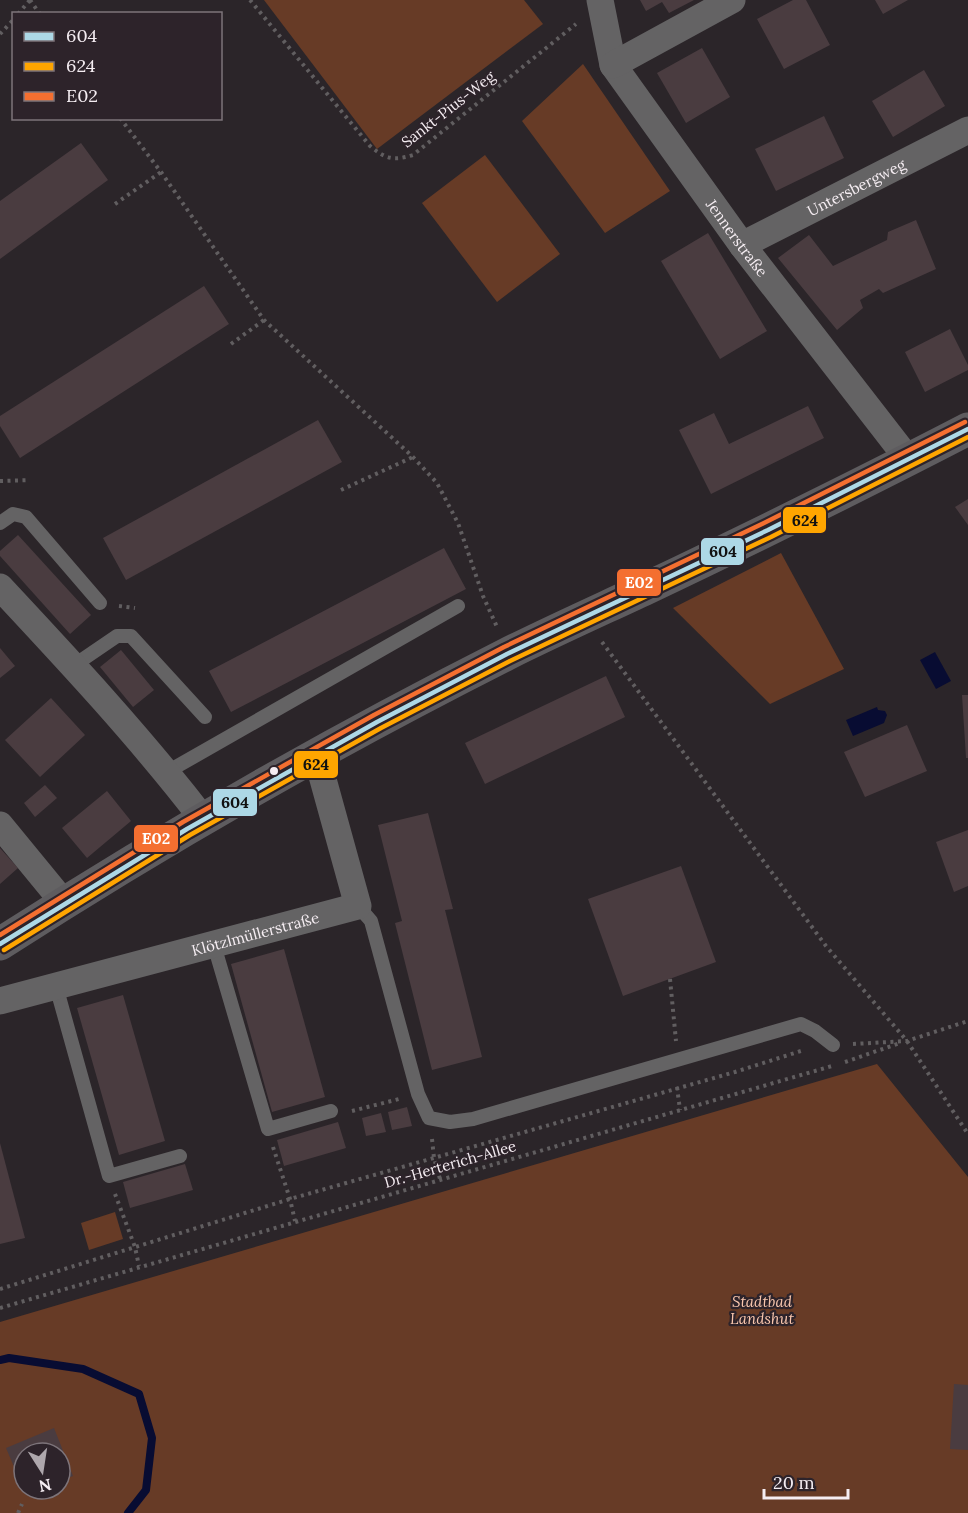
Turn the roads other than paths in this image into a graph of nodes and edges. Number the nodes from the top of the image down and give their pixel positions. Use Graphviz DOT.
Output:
graph roads {
  1 [pos="732,0"];
  2 [pos="600,3"];
  3 [pos="613,65"];
  4 [pos="968,130"];
  5 [pos="742,244"];
  6 [pos="968,429"];
  7 [pos="908,459"];
  8 [pos="0,523"];
  9 [pos="0,586"];
  10 [pos="100,603"];
  11 [pos="458,606"];
  12 [pos="73,666"];
  13 [pos="205,717"];
  14 [pos="316,754"];
  15 [pos="167,772"];
  16 [pos="203,819"];
  17 [pos="0,825"];
  18 [pos="64,903"];
  19 [pos="358,906"];
  20 [pos="0,944"];
  21 [pos="214,945"];
  22 [pos="56,986"];
  23 [pos="0,1001"];
  24 [pos="833,1045"];
  25 [pos="331,1111"];
  26 [pos="180,1156"];
  1 -- 3 [label="street"];
  2 -- 3 [label="street, Jennerstraße"];
  3 -- 5 [label="street, Jennerstraße"];
  4 -- 5 [label="street, Untersbergweg"];
  5 -- 7 [label="street, Jennerstraße"];
  6 -- 7 [label="street"];
  7 -- 14 [label="street"];
  8 -- 10 [label="lane"];
  9 -- 12 [label="street"];
  11 -- 15 [label="lane"];
  12 -- 13 [label="lane"];
  12 -- 15 [label="street"];
  14 -- 16 [label="street"];
  14 -- 19 [label="street"];
  15 -- 16 [label="street"];
  16 -- 18 [label="street"];
  17 -- 18 [label="street"];
  18 -- 20 [label="street"];
  19 -- 21 [label="street, Klötzlmüllerstraße"];
  19 -- 24 [label="lane"];
  21 -- 22 [label="street, Klötzlmüllerstraße"];
  21 -- 25 [label="lane"];
  22 -- 23 [label="street, Klötzlmüllerstraße"];
  22 -- 26 [label="lane"];
}
